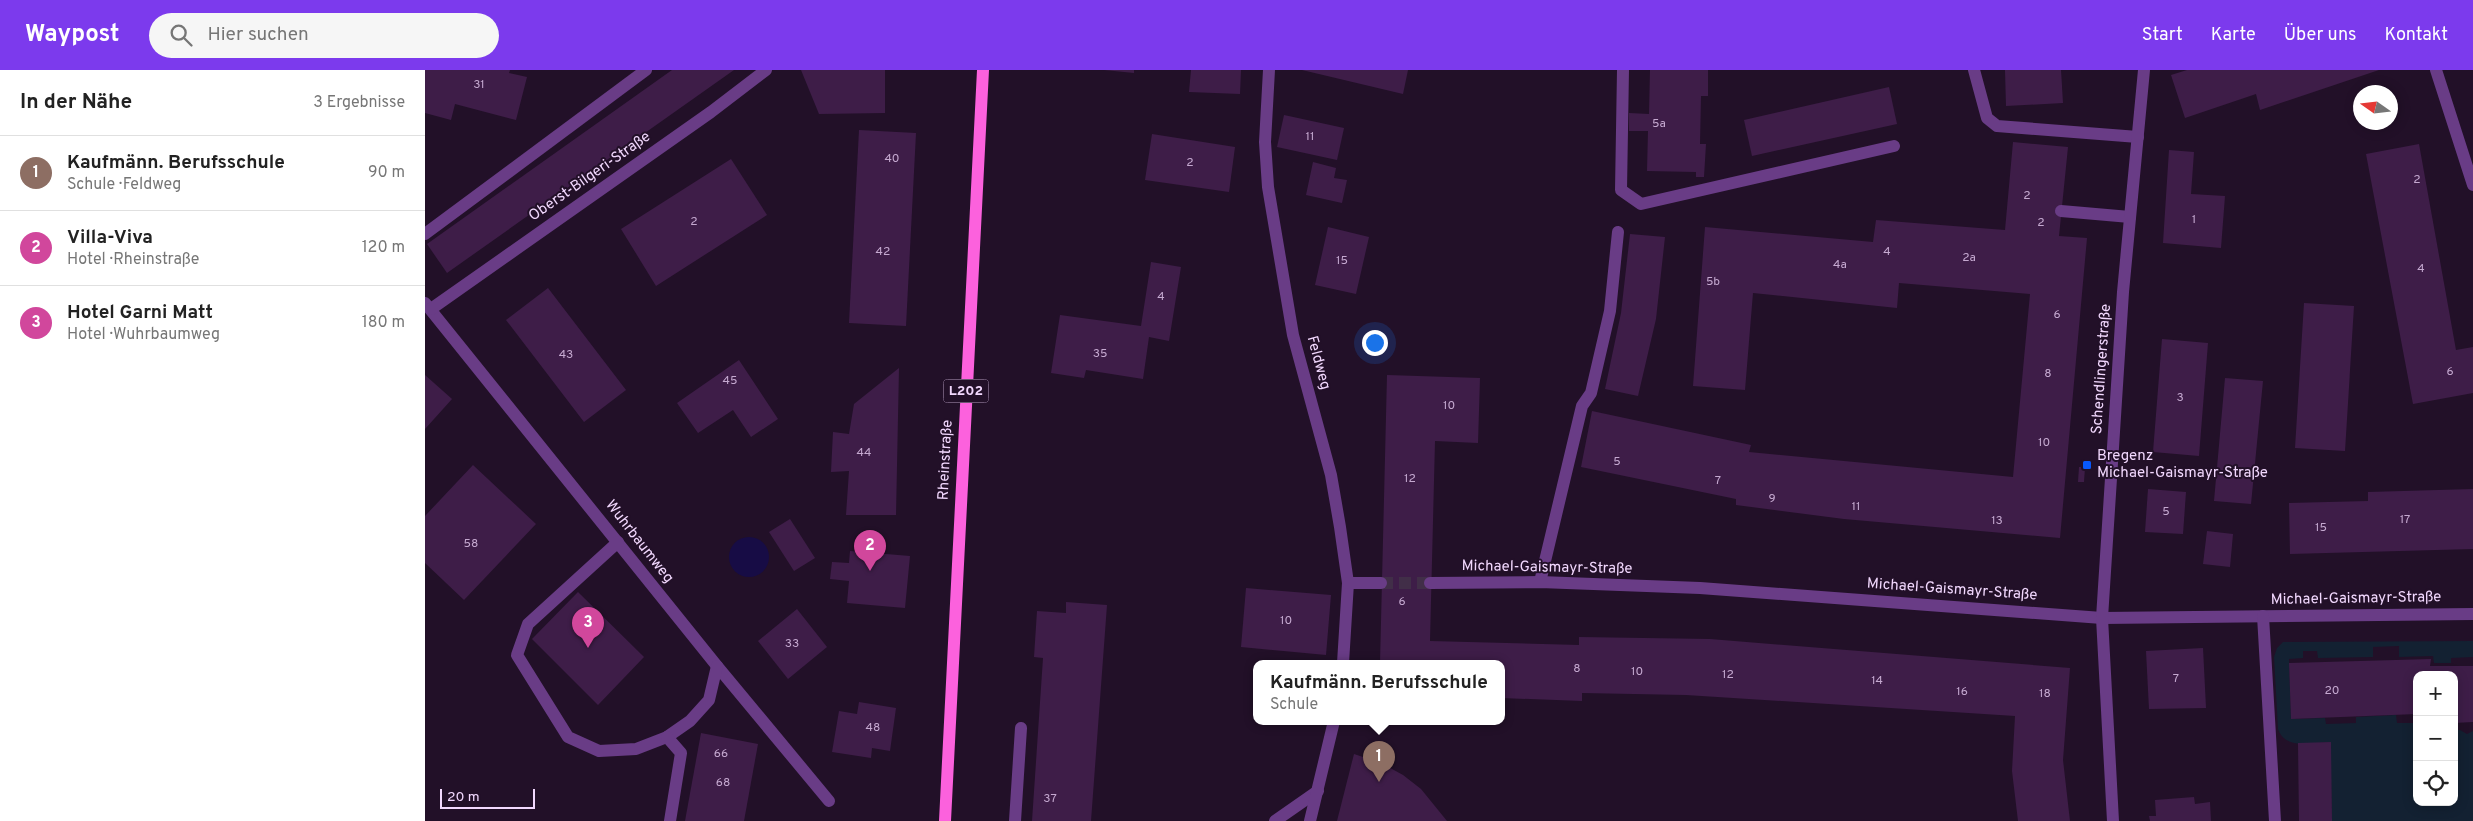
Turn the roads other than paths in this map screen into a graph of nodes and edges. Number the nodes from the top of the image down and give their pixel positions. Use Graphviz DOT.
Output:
graph roads {
  1 [pos="647,70"];
  2 [pos="766,70"];
  3 [pos="983,70"];
  4 [pos="1269,70"];
  5 [pos="1623,70"];
  6 [pos="1974,70"];
  7 [pos="2144,70"];
  8 [pos="2436,70"];
  9 [pos="2138,137"];
  10 [pos="1895,146"];
  11 [pos="2473,185"];
  12 [pos="2061,211"];
  13 [pos="2130,217"];
  14 [pos="1619,232"];
  15 [pos="425,234"];
  16 [pos="428,306"];
  17 [pos="618,542"];
  18 [pos="1348,582"];
  19 [pos="1541,582"];
  20 [pos="1381,583"];
  21 [pos="1430,583"];
  22 [pos="2473,614"];
  23 [pos="2263,616"];
  24 [pos="2102,618"];
  25 [pos="1343,660"];
  26 [pos="717,666"];
  27 [pos="1333,725"];
  28 [pos="1021,728"];
  29 [pos="667,737"];
  30 [pos="1319,791"];
  31 [pos="829,801"];
  32 [pos="670,821"];
  33 [pos="945,821"];
  34 [pos="1015,821"];
  35 [pos="1275,821"];
  36 [pos="1311,821"];
  37 [pos="2113,821"];
  38 [pos="2275,821"];
  1 -- 15 [label="street"];
  2 -- 16 [label="street, Oberst-Bilgeri-Straße"];
  3 -- 33 [label="main road, Rheinstraße / L202"];
  4 -- 18 [label="street, Feldweg"];
  5 -- 10 [label="street"];
  6 -- 9 [label="street"];
  7 -- 9 [label="street, Schendlingerstraße"];
  8 -- 11 [label="street"];
  9 -- 13 [label="street, Schendlingerstraße"];
  12 -- 13 [label="street"];
  13 -- 24 [label="street, Schendlingerstraße"];
  14 -- 19 [label="street"];
  16 -- 17 [label="street, Wuhrbaumweg"];
  17 -- 26 [label="street, Wuhrbaumweg"];
  17 -- 29 [label="street"];
  18 -- 20 [label="street"];
  18 -- 25 [label="street, Feldweg"];
  19 -- 21 [label="street, Michael-Gaismayr-Straße"];
  19 -- 24 [label="street, Michael-Gaismayr-Straße"];
  22 -- 23 [label="street, Michael-Gaismayr-Straße"];
  23 -- 24 [label="street, Michael-Gaismayr-Straße"];
  23 -- 38 [label="street"];
  24 -- 37 [label="street, Schendlingerstraße"];
  26 -- 29 [label="street"];
  26 -- 31 [label="street, Wuhrbaumweg"];
  27 -- 30 [label="street"];
  28 -- 34 [label="street"];
  29 -- 32 [label="street"];
  30 -- 35 [label="street"];
  30 -- 36 [label="street"];
}
